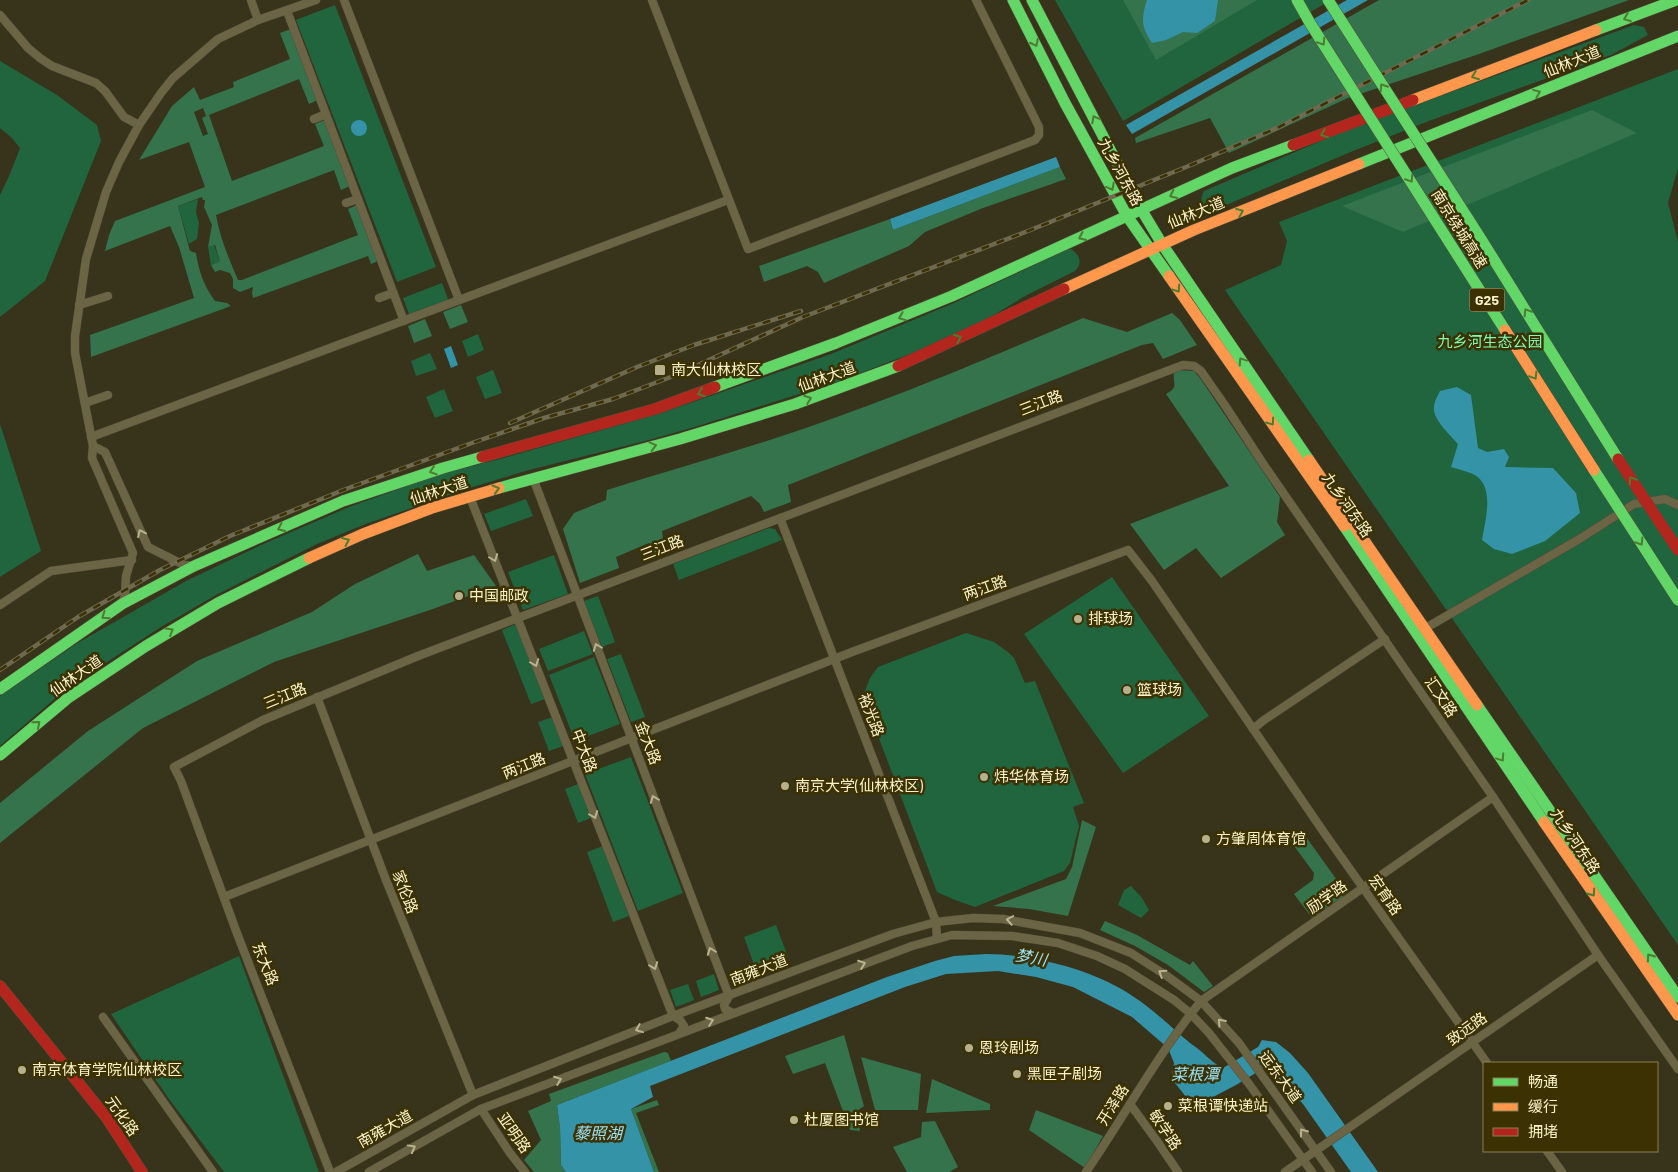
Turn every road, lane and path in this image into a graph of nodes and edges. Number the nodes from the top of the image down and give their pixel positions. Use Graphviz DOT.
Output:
graph roads {
  1 [pos="251,0"];
  2 [pos="316,0"];
  3 [pos="344,0"];
  4 [pos="652,0"];
  5 [pos="976,0"];
  6 [pos="1013,0"];
  7 [pos="1032,0"];
  8 [pos="1297,0"];
  9 [pos="1328,0"];
  10 [pos="1675,1"];
  11 [pos="287,10"];
  12 [pos="0,15"];
  13 [pos="258,20"];
  14 [pos="1678,36"];
  15 [pos="326,114"];
  16 [pos="314,119"];
  17 [pos="139,125"];
  18 [pos="358,199"];
  19 [pos="728,200"];
  20 [pos="346,203"];
  21 [pos="1142,209"];
  22 [pos="1127,216"];
  23 [pos="1162,244"];
  24 [pos="1149,250"];
  25 [pos="393,293"];
  26 [pos="108,296"];
  27 [pos="379,298"];
  28 [pos="459,300"];
  29 [pos="79,305"];
  30 [pos="404,320"];
  31 [pos="1168,370"];
  32 [pos="108,395"];
  33 [pos="84,403"];
  34 [pos="91,437"];
  35 [pos="93,446"];
  36 [pos="533,478"];
  37 [pos="470,497"];
  38 [pos="1678,505"];
  39 [pos="780,518"];
  40 [pos="1678,550"];
  41 [pos="132,560"];
  42 [pos="194,566"];
  43 [pos="577,595"];
  44 [pos="1678,600"];
  45 [pos="122,604"];
  46 [pos="0,605"];
  47 [pos="518,618"];
  48 [pos="1424,629"];
  49 [pos="1385,639"];
  50 [pos="834,660"];
  51 [pos="0,689"];
  52 [pos="317,697"];
  53 [pos="1240,710"];
  54 [pos="1253,729"];
  55 [pos="631,739"];
  56 [pos="0,755"];
  57 [pos="574,761"];
  58 [pos="174,767"];
  59 [pos="1493,798"];
  60 [pos="371,841"];
  61 [pos="1364,888"];
  62 [pos="224,897"];
  63 [pos="936,922"];
  64 [pos="1080,933"];
  65 [pos="937,938"];
  66 [pos="1075,948"];
  67 [pos="1598,955"];
  68 [pos="0,986"];
  69 [pos="729,996"];
  70 [pos="1678,997"];
  71 [pos="1201,1001"];
  72 [pos="733,1013"];
  73 [pos="1678,1015"];
  74 [pos="673,1016"];
  75 [pos="1189,1016"];
  76 [pos="103,1017"];
  77 [pos="680,1032"];
  78 [pos="1472,1042"];
  79 [pos="1486,1062"];
  80 [pos="1678,1069"];
  81 [pos="473,1095"];
  82 [pos="1130,1104"];
  83 [pos="481,1109"];
  84 [pos="1316,1151"];
  85 [pos="1548,1152"];
  86 [pos="1304,1159"];
  87 [pos="142,1172"];
  88 [pos="213,1172"];
  89 [pos="330,1172"];
  90 [pos="336,1172"];
  91 [pos="369,1172"];
  92 [pos="525,1172"];
  93 [pos="1086,1172"];
  94 [pos="1178,1172"];
  95 [pos="1285,1172"];
  96 [pos="1312,1172"];
  97 [pos="1331,1172"];
  98 [pos="1562,1172"];
  1 -- 13 [label="street"];
  2 -- 11 [label="street"];
  3 -- 28 [label="street"];
  4 -- 19 [label="street"];
  5 -- 19 [label="street"];
  6 -- 22 [label="main road, 九乡河东路, one-way"];
  21 -- 7 [label="main road, 九乡河东路, one-way"];
  8 -- 44 [label="main road, 南京绕城高速 / G25, one-way, bridge"];
  40 -- 9 [label="main road, 南京绕城高速 / G25, one-way, bridge"];
  10 -- 21 [label="main road, 仙林大道, one-way"];
  11 -- 13 [label="street"];
  11 -- 15 [label="street"];
  12 -- 17 [label="street"];
  13 -- 17 [label="street"];
  23 -- 14 [label="main road, 仙林大道, one-way"];
  15 -- 16 [label="street"];
  15 -- 18 [label="street"];
  17 -- 29 [label="street"];
  18 -- 20 [label="street"];
  18 -- 25 [label="street"];
  19 -- 28 [label="street"];
  21 -- 22 [label="main road, 仙林大道"];
  21 -- 23 [label="main road, 九乡河东路"];
  22 -- 24 [label="main road, 九乡河东路"];
  22 -- 42 [label="main road, 仙林大道, one-way"];
  23 -- 24 [label="main road, 仙林大道"];
  48 -- 23 [label="main road, 九乡河东路, one-way"];
  36 -- 24 [label="main road, 仙林大道, one-way"];
  24 -- 73 [label="main road, 九乡河东路, one-way"];
  25 -- 27 [label="street"];
  25 -- 30 [label="street"];
  26 -- 29 [label="street"];
  28 -- 30 [label="street"];
  29 -- 33 [label="street"];
  30 -- 34 [label="street"];
  31 -- 39 [label="street, 三江路"];
  31 -- 49 [label="street, 汇文路"];
  32 -- 33 [label="street"];
  33 -- 34 [label="street"];
  34 -- 35 [label="street"];
  35 -- 41 [label="street"];
  42 -- 35 [label="street, one-way"];
  37 -- 36 [label="main road, 仙林大道, one-way"];
  36 -- 43 [label="street, 金大路"];
  37 -- 47 [label="street, 中大路, one-way"];
  56 -- 37 [label="main road, 仙林大道, one-way"];
  38 -- 48 [label="street"];
  39 -- 43 [label="street, 三江路"];
  39 -- 50 [label="street, 裕光路"];
  41 -- 45 [label="street"];
  41 -- 46 [label="street"];
  42 -- 45 [label="main road, 仙林大道"];
  43 -- 47 [label="street, 三江路"];
  55 -- 43 [label="street, 金大路, one-way"];
  45 -- 51 [label="main road, 仙林大道, one-way"];
  47 -- 52 [label="street, 三江路"];
  47 -- 57 [label="street, 中大路, one-way"];
  70 -- 48 [label="main road, 九乡河东路, one-way"];
  49 -- 54 [label="street"];
  49 -- 59 [label="street, 汇文路"];
  50 -- 53 [label="street, 两江路"];
  50 -- 55 [label="street, 两江路"];
  50 -- 63 [label="street, 裕光路"];
  52 -- 58 [label="street, 三江路"];
  52 -- 60 [label="street, 家伦路"];
  53 -- 54 [label="street, 宏育路"];
  54 -- 61 [label="street, 宏育路"];
  55 -- 57 [label="street, 两江路"];
  69 -- 55 [label="street, 金大路, one-way"];
  57 -- 60 [label="street, 两江路"];
  57 -- 74 [label="street, 中大路, one-way"];
  58 -- 62 [label="street, 东大路"];
  59 -- 61 [label="street, 励学路"];
  59 -- 67 [label="street, 汇文路"];
  60 -- 62 [label="street, 两江路"];
  60 -- 81 [label="street, 家伦路"];
  61 -- 71 [label="street, 励学路"];
  61 -- 78 [label="street, 宏育路"];
  62 -- 89 [label="street, 东大路"];
  64 -- 63 [label="street, 南雍大道, one-way"];
  63 -- 65 [label="street, 裕光路"];
  63 -- 69 [label="street, 南雍大道"];
  64 -- 66 [label="street"];
  71 -- 64 [label="street, 南雍大道, one-way"];
  65 -- 66 [label="street, 南雍大道"];
  72 -- 65 [label="street, 南雍大道, one-way"];
  66 -- 75 [label="street, 南雍大道"];
  67 -- 78 [label="street, 致远路"];
  67 -- 80 [label="street, 汇文路"];
  68 -- 87 [label="main road, 元化路"];
  69 -- 72 [label="street, 金大路"];
  69 -- 74 [label="street, 南雍大道"];
  71 -- 75 [label="street, 励学路"];
  84 -- 71 [label="street, 远东大道, one-way"];
  77 -- 72 [label="street, 南雍大道, one-way"];
  74 -- 77 [label="street, 中大路"];
  74 -- 81 [label="street, 南雍大道, one-way"];
  75 -- 82 [label="street, 开泽路"];
  75 -- 86 [label="street, 远东大道"];
  76 -- 88 [label="street"];
  83 -- 77 [label="street, 南雍大道, one-way"];
  78 -- 79 [label="street, 宏育路"];
  78 -- 84 [label="street, 致远路"];
  81 -- 90 [label="street, 南雍大道"];
  82 -- 93 [label="street, 开泽路"];
  82 -- 94 [label="street, 敏学路"];
  91 -- 83 [label="street, 南雍大道, one-way"];
  83 -- 92 [label="street, 亚明路"];
  84 -- 86 [label="street, 致远路"];
  84 -- 97 [label="street, 远东大道"];
  85 -- 98 [label="street"];
  86 -- 95 [label="street, 致远路"];
  86 -- 96 [label="street, 远东大道"];
}
